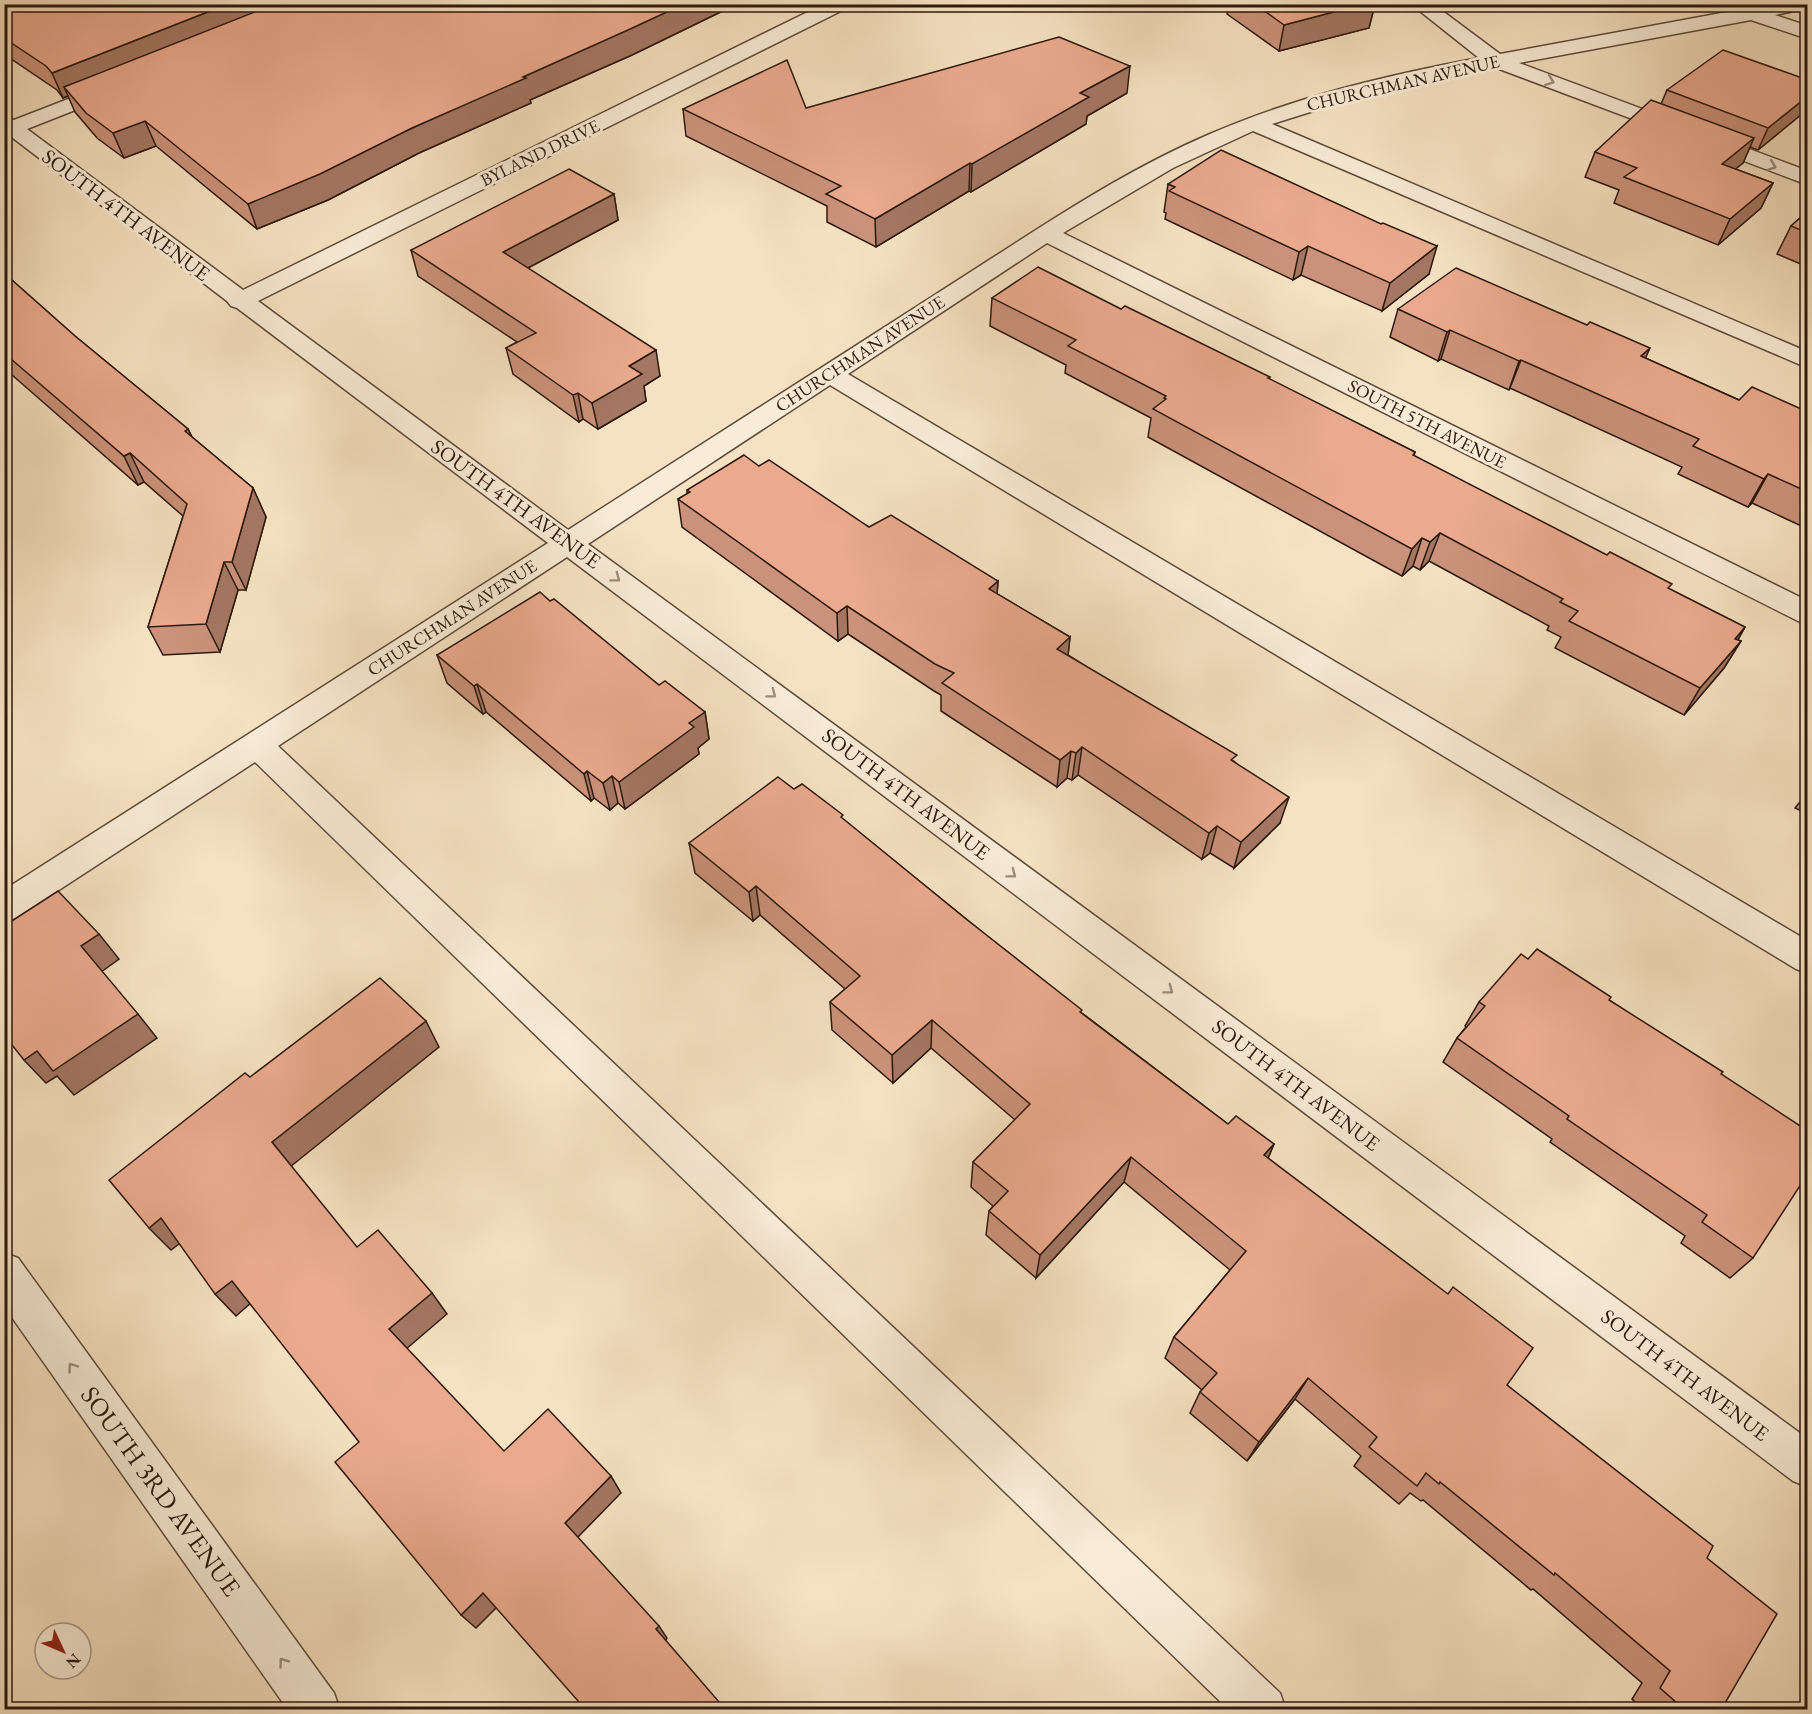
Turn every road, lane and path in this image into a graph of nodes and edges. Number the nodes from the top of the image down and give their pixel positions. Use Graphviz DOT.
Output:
graph roads {
  1 [pos="840,4"];
  2 [pos="1420,4"];
  3 [pos="1802,4"];
  4 [pos="1752,14"];
  5 [pos="1808,33"];
  6 [pos="1496,61"];
  7 [pos="134,80"];
  8 [pos="1253,123"];
  9 [pos="8,125"];
  10 [pos="1808,179"];
  11 [pos="1046,234"];
  12 [pos="239,301"];
  13 [pos="1808,361"];
  14 [pos="830,374"];
  15 [pos="569,543"];
  16 [pos="1808,614"];
  17 [pos="257,744"];
  18 [pos="4,908"];
  19 [pos="1808,960"];
  20 [pos="4,1272"];
  21 [pos="1808,1466"];
  22 [pos="317,1710"];
  23 [pos="1263,1710"];
  1 -- 12 [label="street, BYLAND DRIVE"];
  2 -- 6 [label="street"];
  3 -- 4 [label="street, CHURCHMAN AVENUE"];
  4 -- 5 [label="street"];
  4 -- 6 [label="street, CHURCHMAN AVENUE"];
  6 -- 8 [label="street, CHURCHMAN AVENUE"];
  6 -- 10 [label="street, one-way"];
  7 -- 9 [label="street"];
  8 -- 11 [label="street, CHURCHMAN AVENUE"];
  8 -- 13 [label="street"];
  9 -- 12 [label="street, SOUTH 4TH AVENUE"];
  11 -- 14 [label="street, CHURCHMAN AVENUE"];
  11 -- 16 [label="street, SOUTH 5TH AVENUE"];
  12 -- 15 [label="street, SOUTH 4TH AVENUE"];
  14 -- 15 [label="street, CHURCHMAN AVENUE"];
  14 -- 19 [label="street"];
  15 -- 17 [label="street, CHURCHMAN AVENUE"];
  15 -- 21 [label="street, SOUTH 4TH AVENUE, one-way"];
  17 -- 18 [label="street, CHURCHMAN AVENUE"];
  17 -- 23 [label="street"];
  22 -- 20 [label="street, SOUTH 3RD AVENUE, one-way"];
}
